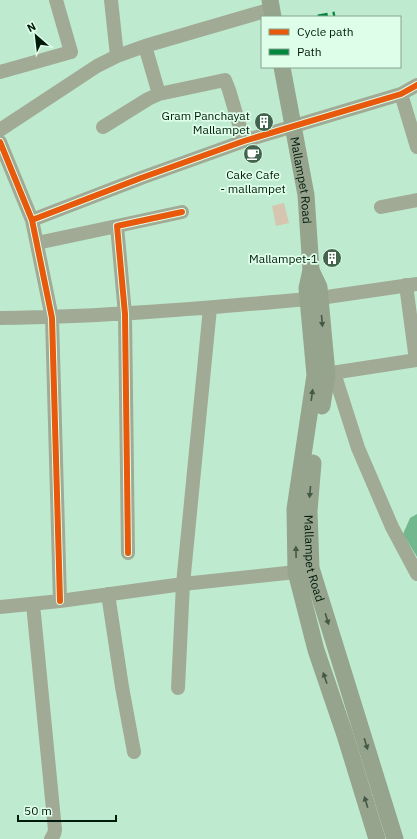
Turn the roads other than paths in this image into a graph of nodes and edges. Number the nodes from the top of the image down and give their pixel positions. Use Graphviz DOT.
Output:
graph roads {
  1 [pos="56,0"];
  2 [pos="111,0"];
  3 [pos="272,9"];
  4 [pos="145,46"];
  5 [pos="118,56"];
  6 [pos="282,68"];
  7 [pos="0,72"];
  8 [pos="417,85"];
  9 [pos="159,94"];
  10 [pos="401,94"];
  11 [pos="292,126"];
  12 [pos="103,127"];
  13 [pos="0,130"];
  14 [pos="244,141"];
  15 [pos="417,148"];
  16 [pos="2,149"];
  17 [pos="417,200"];
  18 [pos="381,207"];
  19 [pos="182,212"];
  20 [pos="32,220"];
  21 [pos="117,226"];
  22 [pos="37,243"];
  23 [pos="411,284"];
  24 [pos="314,298"];
  25 [pos="210,308"];
  26 [pos="125,314"];
  27 [pos="0,318"];
  28 [pos="52,318"];
  29 [pos="417,360"];
  30 [pos="325,374"];
  31 [pos="128,553"];
  32 [pos="304,570"];
  33 [pos="417,574"];
  34 [pos="183,584"];
  35 [pos="108,594"];
  36 [pos="60,601"];
  37 [pos="32,604"];
  38 [pos="0,607"];
  39 [pos="178,688"];
  40 [pos="134,752"];
  41 [pos="51,839"];
  42 [pos="377,839"];
  43 [pos="395,839"];
  1 -- 7 [label="street"];
  2 -- 5 [label="street"];
  3 -- 4 [label="street"];
  4 -- 5 [label="street"];
  4 -- 9 [label="street"];
  5 -- 13 [label="street"];
  6 -- 11 [label="main road, Mallampet Road"];
  8 -- 10 [label="street"];
  9 -- 12 [label="street"];
  9 -- 14 [label="street"];
  10 -- 11 [label="street"];
  10 -- 15 [label="street"];
  11 -- 14 [label="street"];
  11 -- 24 [label="main road, Mallampet Road"];
  14 -- 20 [label="street"];
  16 -- 20 [label="street"];
  17 -- 18 [label="street"];
  19 -- 21 [label="street"];
  20 -- 22 [label="street"];
  21 -- 22 [label="street"];
  21 -- 26 [label="street"];
  22 -- 28 [label="street"];
  23 -- 24 [label="street"];
  23 -- 29 [label="street"];
  24 -- 25 [label="street"];
  24 -- 30 [label="main road, Mallampet Road"];
  25 -- 26 [label="street"];
  25 -- 34 [label="street"];
  26 -- 28 [label="street"];
  26 -- 31 [label="street"];
  27 -- 28 [label="street"];
  28 -- 36 [label="street"];
  29 -- 30 [label="street"];
  30 -- 32 [label="main road, Mallampet Road"];
  30 -- 33 [label="street"];
  32 -- 34 [label="street"];
  42 -- 32 [label="main road, Mallampet Road, one-way"];
  32 -- 43 [label="main road, Mallampet Road, one-way"];
  34 -- 35 [label="street"];
  34 -- 39 [label="street"];
  35 -- 36 [label="street"];
  35 -- 40 [label="street"];
  36 -- 37 [label="street"];
  37 -- 38 [label="street"];
  37 -- 41 [label="street"];
}
